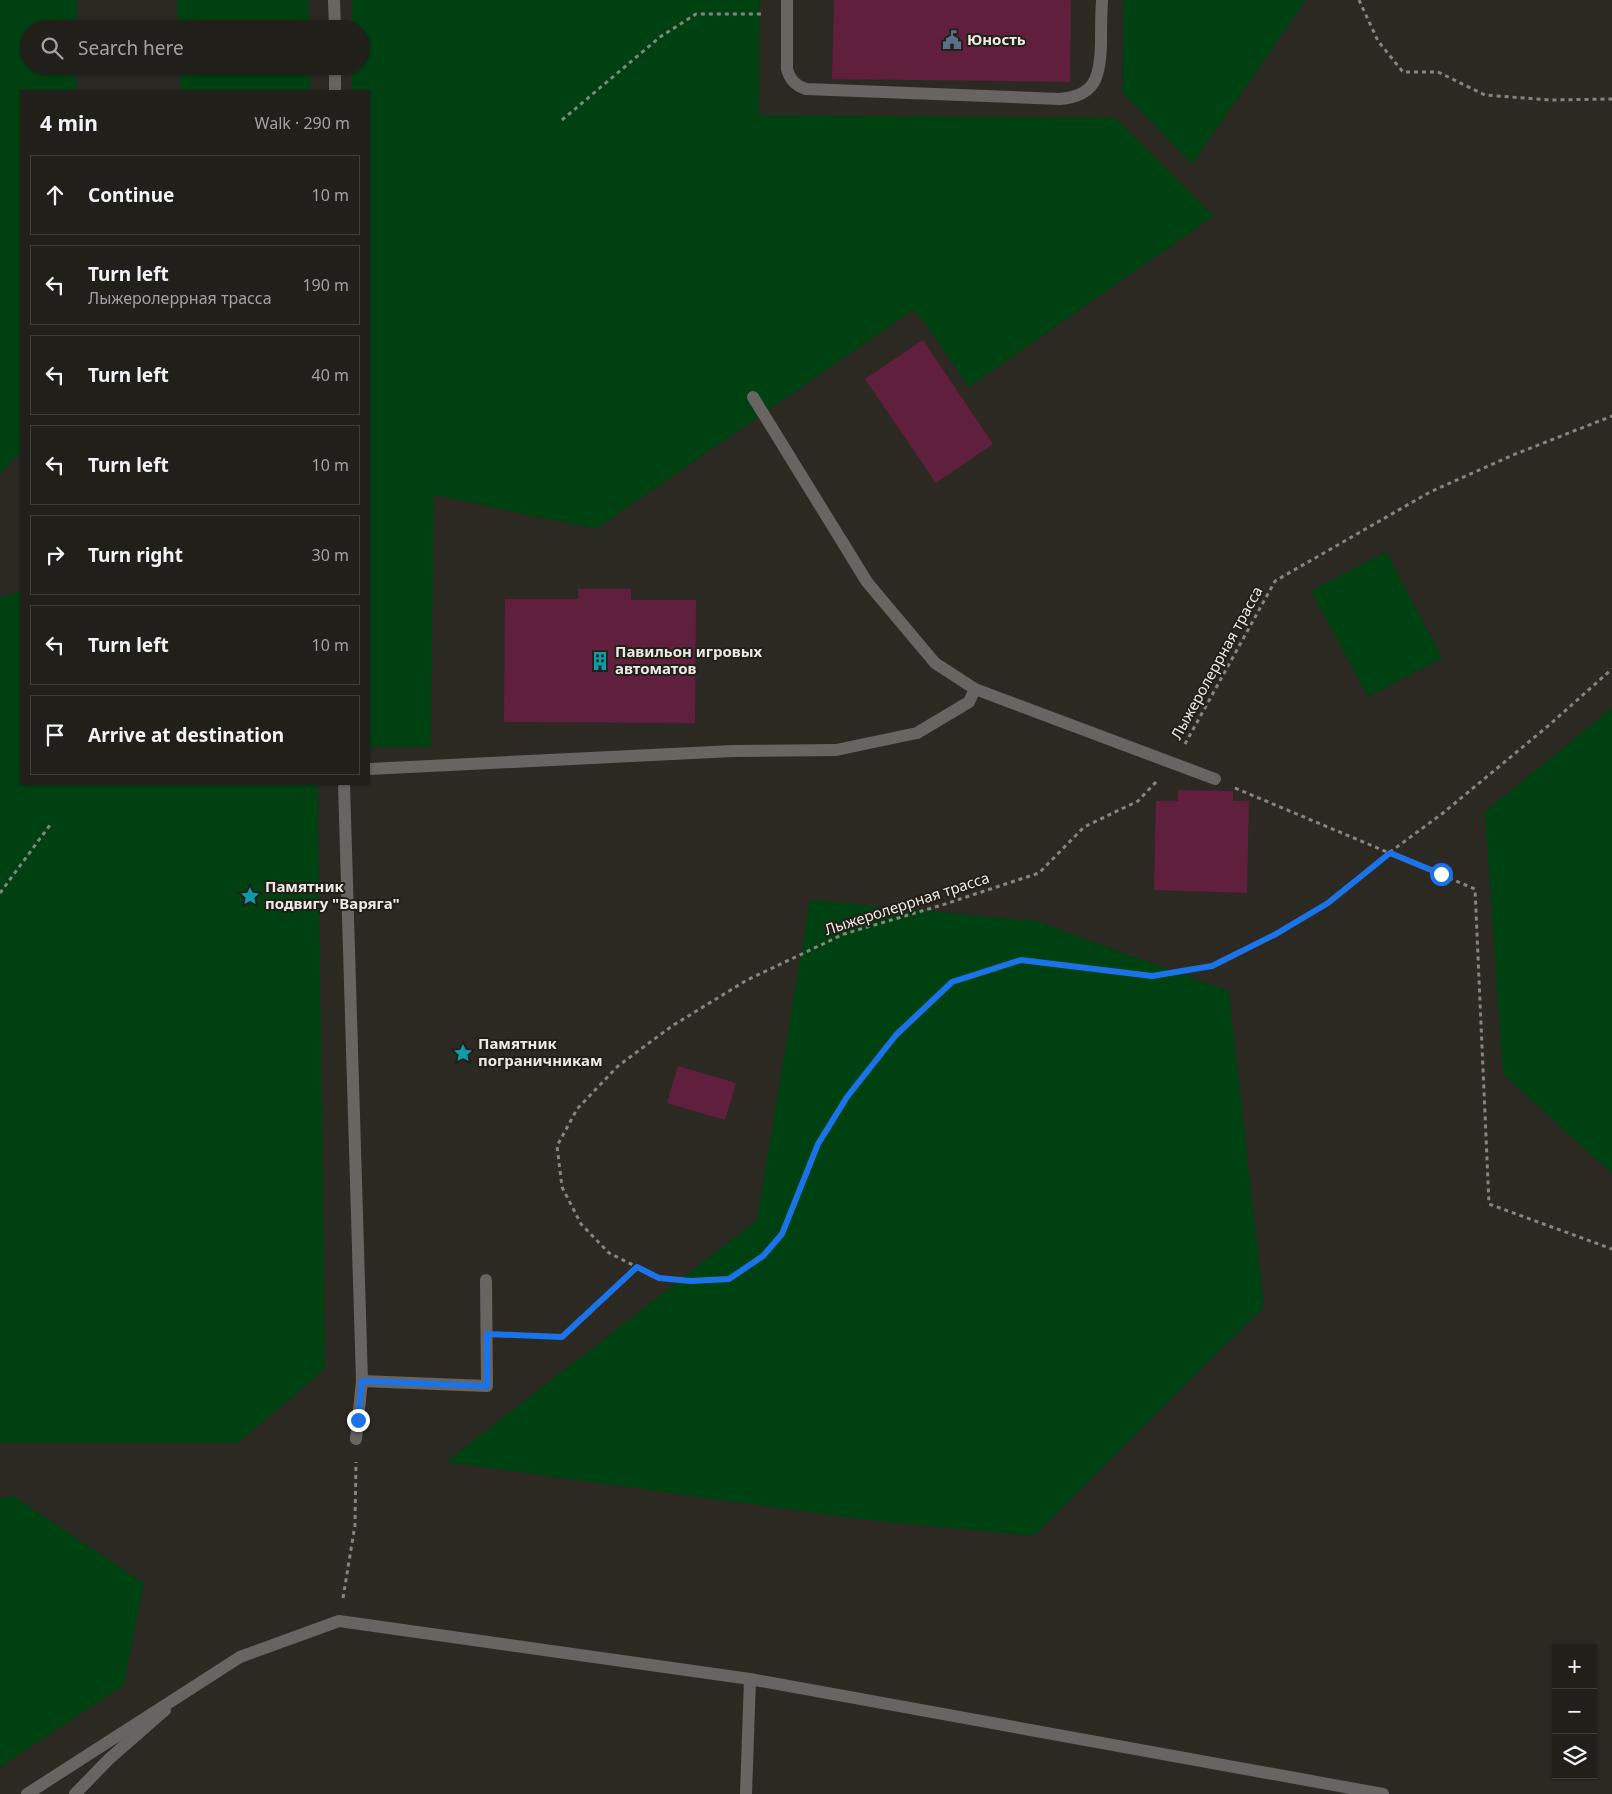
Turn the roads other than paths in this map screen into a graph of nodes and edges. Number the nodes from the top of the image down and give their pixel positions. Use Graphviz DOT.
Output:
graph roads {
  1 [pos="334,0"];
  2 [pos="787,0"];
  3 [pos="1102,0"];
  4 [pos="335,20"];
  5 [pos="335,75"];
  6 [pos="335,90"];
  7 [pos="753,397"];
  8 [pos="975,689"];
  9 [pos="370,769"];
  10 [pos="1215,779"];
  11 [pos="344,785"];
  12 [pos="486,1280"];
  13 [pos="362,1381"];
  14 [pos="356,1439"];
  15 [pos="750,1679"];
  16 [pos="182,1695"];
  17 [pos="27,1794"];
  18 [pos="75,1794"];
  19 [pos="746,1794"];
  20 [pos="1383,1794"];
  1 -- 4 [label="street"];
  2 -- 3 [label="street"];
  5 -- 6 [label="street"];
  7 -- 8 [label="street"];
  8 -- 9 [label="street"];
  8 -- 10 [label="street"];
  11 -- 13 [label="street"];
  12 -- 13 [label="street"];
  13 -- 14 [label="street"];
  15 -- 16 [label="street"];
  15 -- 19 [label="street"];
  15 -- 20 [label="street"];
  16 -- 17 [label="street"];
  16 -- 18 [label="street"];
}
